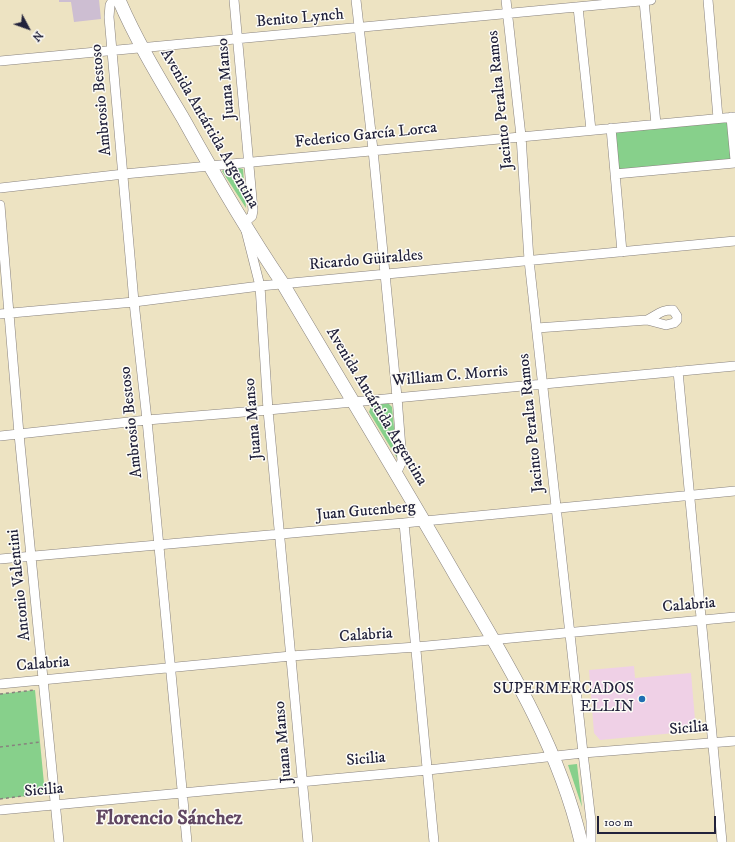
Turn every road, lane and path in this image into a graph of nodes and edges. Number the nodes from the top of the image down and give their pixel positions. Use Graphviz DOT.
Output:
graph roads {
  1 [pos="113,0"];
  2 [pos="119,0"];
  3 [pos="234,0"];
  4 [pos="356,0"];
  5 [pos="506,0"];
  6 [pos="648,0"];
  7 [pos="708,0"];
  8 [pos="578,7"];
  9 [pos="507,14"];
  10 [pos="359,28"];
  11 [pos="238,40"];
  12 [pos="142,48"];
  13 [pos="112,51"];
  14 [pos="0,61"];
  15 [pos="733,117"];
  16 [pos="718,118"];
  17 [pos="656,124"];
  18 [pos="612,128"];
  19 [pos="591,130"];
  20 [pos="521,136"];
  21 [pos="373,150"];
  22 [pos="735,160"];
  23 [pos="249,162"];
  24 [pos="735,163"];
  25 [pos="210,167"];
  26 [pos="124,174"];
  27 [pos="616,174"];
  28 [pos="0,188"];
  29 [pos="0,205"];
  30 [pos="244,223"];
  31 [pos="735,241"];
  32 [pos="622,252"];
  33 [pos="529,260"];
  34 [pos="386,274"];
  35 [pos="283,284"];
  36 [pos="260,286"];
  37 [pos="134,302"];
  38 [pos="5,314"];
  39 [pos="647,320"];
  40 [pos="537,328"];
  41 [pos="735,366"];
  42 [pos="678,371"];
  43 [pos="543,384"];
  44 [pos="397,397"];
  45 [pos="352,402"];
  46 [pos="268,410"];
  47 [pos="147,420"];
  48 [pos="20,434"];
  49 [pos="0,436"];
  50 [pos="396,474"];
  51 [pos="735,491"];
  52 [pos="690,496"];
  53 [pos="556,508"];
  54 [pos="424,521"];
  55 [pos="404,523"];
  56 [pos="280,534"];
  57 [pos="159,545"];
  58 [pos="32,555"];
  59 [pos="0,558"];
  60 [pos="735,617"];
  61 [pos="702,620"];
  62 [pos="569,632"];
  63 [pos="493,640"];
  64 [pos="416,647"];
  65 [pos="291,656"];
  66 [pos="171,667"];
  67 [pos="44,680"];
  68 [pos="0,684"];
  69 [pos="35,690"];
  70 [pos="0,694"];
  71 [pos="735,740"];
  72 [pos="40,742"];
  73 [pos="713,742"];
  74 [pos="0,747"];
  75 [pos="583,753"];
  76 [pos="553,756"];
  77 [pos="428,770"];
  78 [pos="303,781"];
  79 [pos="44,787"];
  80 [pos="183,793"];
  81 [pos="0,799"];
  82 [pos="56,805"];
  83 [pos="0,810"];
  84 [pos="59,842"];
  85 [pos="187,842"];
  86 [pos="308,842"];
  87 [pos="434,842"];
  88 [pos="581,842"];
  89 [pos="591,842"];
  90 [pos="722,842"];
  1 -- 13 [label="street, Ambrosio Bestoso"];
  2 -- 12 [label="main road, Avenida Antártida Argentina"];
  3 -- 11 [label="street, Juana Manso"];
  4 -- 10 [label="street"];
  5 -- 9 [label="street, Jacinto Peralta Ramos"];
  6 -- 8 [label="street, Benito Lynch"];
  6 -- 17 [label="street"];
  7 -- 16 [label="street"];
  8 -- 9 [label="street, Benito Lynch"];
  8 -- 19 [label="street"];
  9 -- 10 [label="street, Benito Lynch"];
  9 -- 20 [label="street, Jacinto Peralta Ramos"];
  10 -- 11 [label="street, Benito Lynch"];
  10 -- 21 [label="street"];
  11 -- 12 [label="street, Benito Lynch"];
  11 -- 23 [label="street, Juana Manso"];
  12 -- 13 [label="street, Benito Lynch"];
  12 -- 25 [label="main road, Avenida Antártida Argentina"];
  13 -- 14 [label="street, Benito Lynch"];
  13 -- 26 [label="street, Ambrosio Bestoso"];
  15 -- 16 [label="street, Federico García Lorca"];
  15 -- 22 [label="street"];
  16 -- 17 [label="street, Federico García Lorca"];
  17 -- 18 [label="street, Federico García Lorca"];
  18 -- 19 [label="street, Federico García Lorca"];
  18 -- 27 [label="street"];
  19 -- 20 [label="street, Federico García Lorca"];
  20 -- 21 [label="street, Federico García Lorca"];
  20 -- 33 [label="street, Jacinto Peralta Ramos"];
  21 -- 23 [label="street, Federico García Lorca"];
  21 -- 34 [label="street"];
  23 -- 25 [label="street, Federico García Lorca"];
  23 -- 30 [label="street, Juana Manso"];
  24 -- 27 [label="street"];
  25 -- 26 [label="street, Federico García Lorca"];
  25 -- 30 [label="main road, Avenida Antártida Argentina"];
  26 -- 28 [label="street, Federico García Lorca"];
  26 -- 37 [label="street, Ambrosio Bestoso"];
  27 -- 32 [label="street"];
  29 -- 38 [label="street, Antonio Valentini"];
  30 -- 35 [label="main road, Avenida Antártida Argentina"];
  30 -- 36 [label="street, Juana Manso"];
  31 -- 32 [label="street, Ricardo Güiraldes"];
  32 -- 33 [label="street, Ricardo Güiraldes"];
  33 -- 34 [label="street, Ricardo Güiraldes"];
  33 -- 40 [label="street, Jacinto Peralta Ramos"];
  34 -- 35 [label="street, Ricardo Güiraldes"];
  34 -- 44 [label="street"];
  35 -- 36 [label="street, Ricardo Güiraldes"];
  35 -- 45 [label="main road, Avenida Antártida Argentina"];
  36 -- 37 [label="street, Ricardo Güiraldes"];
  36 -- 46 [label="street, Juana Manso"];
  37 -- 38 [label="street, Ricardo Güiraldes"];
  37 -- 47 [label="street, Ambrosio Bestoso"];
  38 -- 48 [label="street, Antonio Valentini"];
  39 -- 40 [label="street"];
  40 -- 43 [label="street, Jacinto Peralta Ramos"];
  41 -- 42 [label="street, William C. Morris"];
  42 -- 43 [label="street, William C. Morris"];
  42 -- 52 [label="street"];
  43 -- 44 [label="street, William C. Morris"];
  43 -- 53 [label="street, Jacinto Peralta Ramos"];
  44 -- 45 [label="street, William C. Morris"];
  44 -- 50 [label="street"];
  45 -- 46 [label="street, William C. Morris"];
  45 -- 50 [label="main road, Avenida Antártida Argentina"];
  46 -- 47 [label="street, William C. Morris"];
  46 -- 56 [label="street, Juana Manso"];
  47 -- 48 [label="street, William C. Morris"];
  47 -- 57 [label="street, Ambrosio Bestoso"];
  48 -- 49 [label="street, William C. Morris"];
  48 -- 58 [label="street, Antonio Valentini"];
  50 -- 54 [label="main road, Avenida Antártida Argentina"];
  51 -- 52 [label="street, Juan Gutenberg"];
  52 -- 53 [label="street, Juan Gutenberg"];
  52 -- 61 [label="street"];
  53 -- 54 [label="street, Juan Gutenberg"];
  53 -- 62 [label="street, Jacinto Peralta Ramos"];
  54 -- 55 [label="street, Juan Gutenberg"];
  54 -- 63 [label="main road, Avenida Antártida Argentina"];
  55 -- 56 [label="street, Juan Gutenberg"];
  55 -- 64 [label="street"];
  56 -- 57 [label="street, Juan Gutenberg"];
  56 -- 65 [label="street, Juana Manso"];
  57 -- 58 [label="street, Juan Gutenberg"];
  57 -- 66 [label="street, Ambrosio Bestoso"];
  58 -- 59 [label="street, Juan Gutenberg"];
  58 -- 67 [label="street, Antonio Valentini"];
  60 -- 61 [label="street, Calabria"];
  61 -- 62 [label="street, Calabria"];
  61 -- 73 [label="street"];
  62 -- 63 [label="street, Calabria"];
  62 -- 75 [label="street, Jacinto Peralta Ramos"];
  63 -- 64 [label="street, Calabria"];
  63 -- 76 [label="main road, Avenida Antártida Argentina"];
  64 -- 65 [label="street, Calabria"];
  64 -- 77 [label="street"];
  65 -- 66 [label="street, Calabria"];
  65 -- 78 [label="street, Juana Manso"];
  66 -- 67 [label="street, Calabria"];
  66 -- 80 [label="street, Ambrosio Bestoso"];
  67 -- 68 [label="street, Calabria"];
  67 -- 82 [label="street, Antonio Valentini"];
  69 -- 70 [label="path"];
  71 -- 73 [label="street, Sicilia"];
  72 -- 74 [label="path"];
  73 -- 75 [label="street, Sicilia"];
  73 -- 90 [label="street"];
  75 -- 76 [label="street, Sicilia"];
  75 -- 89 [label="street, Jacinto Peralta Ramos"];
  76 -- 77 [label="street, Sicilia"];
  76 -- 88 [label="main road, Avenida Antártida Argentina"];
  77 -- 78 [label="street, Sicilia"];
  77 -- 87 [label="street"];
  78 -- 80 [label="street, Sicilia"];
  78 -- 86 [label="street, Juana Manso"];
  79 -- 81 [label="path"];
  80 -- 82 [label="street, Sicilia"];
  80 -- 85 [label="street, Ambrosio Bestoso"];
  82 -- 83 [label="street, Sicilia"];
  82 -- 84 [label="street, Antonio Valentini"];
}
